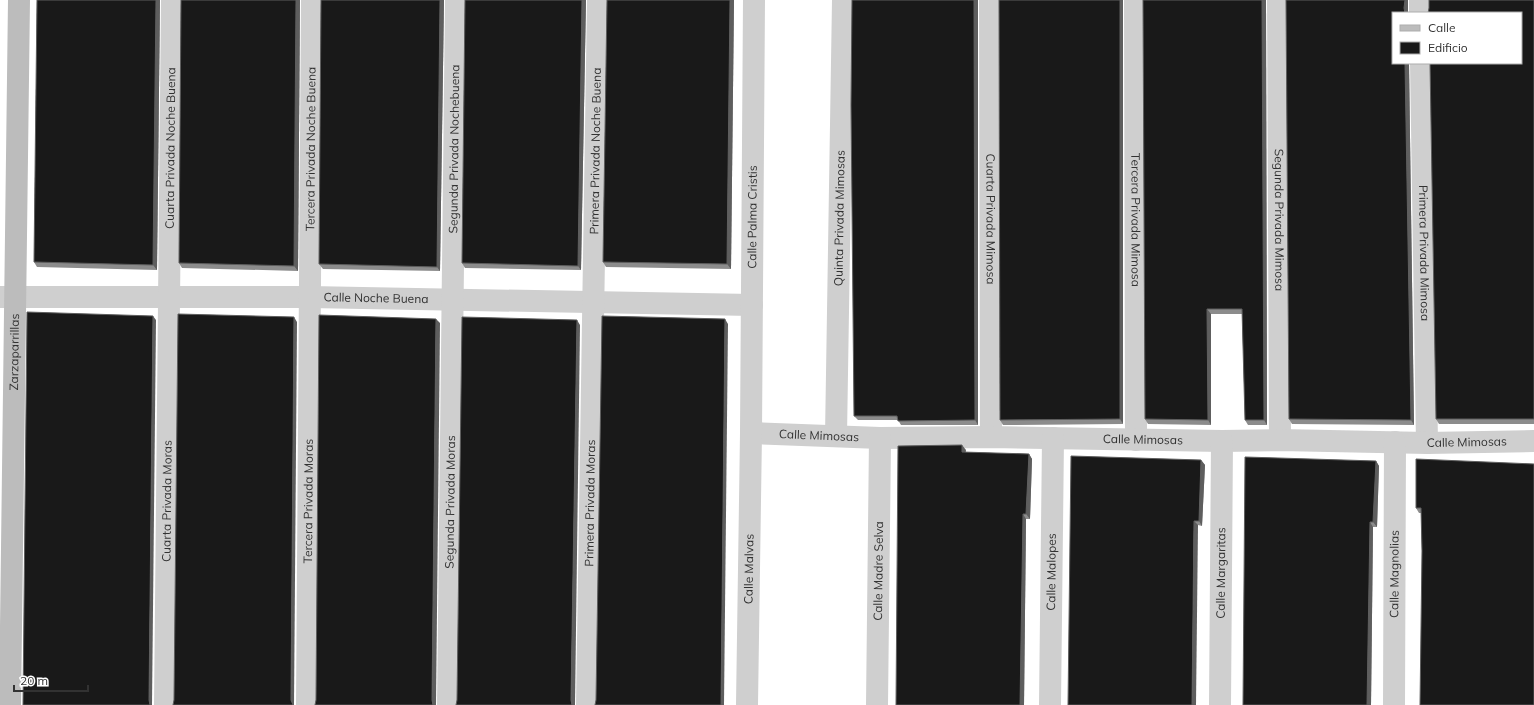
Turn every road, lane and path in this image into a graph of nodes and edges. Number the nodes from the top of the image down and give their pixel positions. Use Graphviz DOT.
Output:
graph roads {
  1 [pos="19,0"];
  2 [pos="172,0"];
  3 [pos="312,0"];
  4 [pos="456,0"];
  5 [pos="598,0"];
  6 [pos="754,0"];
  7 [pos="843,0"];
  8 [pos="990,0"];
  9 [pos="1136,0"];
  10 [pos="1278,0"];
  11 [pos="1420,0"];
  12 [pos="1420,12"];
  13 [pos="1421,64"];
  14 [pos="169,297"];
  15 [pos="309,297"];
  16 [pos="8,298"];
  17 [pos="452,299"];
  18 [pos="594,302"];
  19 [pos="752,304"];
  20 [pos="751,433"];
  21 [pos="836,436"];
  22 [pos="880,438"];
  23 [pos="990,438"];
  24 [pos="1053,438"];
  25 [pos="1136,440"];
  26 [pos="1280,440"];
  27 [pos="1222,441"];
  28 [pos="1534,441"];
  29 [pos="1396,442"];
  30 [pos="1427,443"];
  31 [pos="10,705"];
  32 [pos="165,705"];
  33 [pos="307,705"];
  34 [pos="448,705"];
  35 [pos="587,705"];
  36 [pos="747,705"];
  37 [pos="877,705"];
  38 [pos="1050,705"];
  39 [pos="1220,705"];
  40 [pos="1394,705"];
  1 -- 16 [label="street, Zarzaparrillas"];
  2 -- 14 [label="street, Cuarta Privada Noche Buena"];
  3 -- 15 [label="street, Tercera Privada Noche Buena"];
  4 -- 17 [label="street, Segunda Privada Nochebuena"];
  5 -- 18 [label="street, Primera Privada Noche Buena"];
  6 -- 19 [label="street, Calle Palma Cristis"];
  7 -- 21 [label="street, Quinta Privada Mimosas"];
  8 -- 23 [label="street, Cuarta Privada Mimosa"];
  9 -- 25 [label="street, Tercera Privada Mimosa"];
  10 -- 26 [label="street, Segunda Privada Mimosa"];
  11 -- 12 [label="street"];
  13 -- 30 [label="street, Primera Privada Mimosa"];
  14 -- 15 [label="street, Calle Noche Buena"];
  14 -- 16 [label="street, Calle Noche Buena"];
  14 -- 32 [label="street, Cuarta Privada Moras"];
  15 -- 17 [label="street, Calle Noche Buena"];
  15 -- 33 [label="street, Tercera Privada Moras"];
  16 -- 31 [label="street, Zarzaparrillas"];
  17 -- 18 [label="street, Calle Noche Buena"];
  17 -- 34 [label="street, Segunda Privada Moras"];
  18 -- 19 [label="street, Calle Noche Buena"];
  18 -- 35 [label="street, Primera Privada Moras"];
  19 -- 20 [label="street, Calle Palma Cristis"];
  20 -- 21 [label="street, Calle Mimosas"];
  20 -- 36 [label="street, Calle Malvas"];
  21 -- 22 [label="street, Calle Mimosas"];
  22 -- 23 [label="street, Calle Mimosas"];
  22 -- 37 [label="street, Calle Madre Selva"];
  23 -- 24 [label="street, Calle Mimosas"];
  24 -- 25 [label="street, Calle Mimosas"];
  24 -- 38 [label="street, Calle Malopes"];
  25 -- 27 [label="street, Calle Mimosas"];
  26 -- 27 [label="street, Calle Mimosas"];
  26 -- 29 [label="street, Calle Mimosas"];
  27 -- 39 [label="street, Calle Margaritas"];
  28 -- 30 [label="street, Calle Mimosas"];
  29 -- 30 [label="street, Calle Mimosas"];
  29 -- 40 [label="street, Calle Magnolias"];
}
